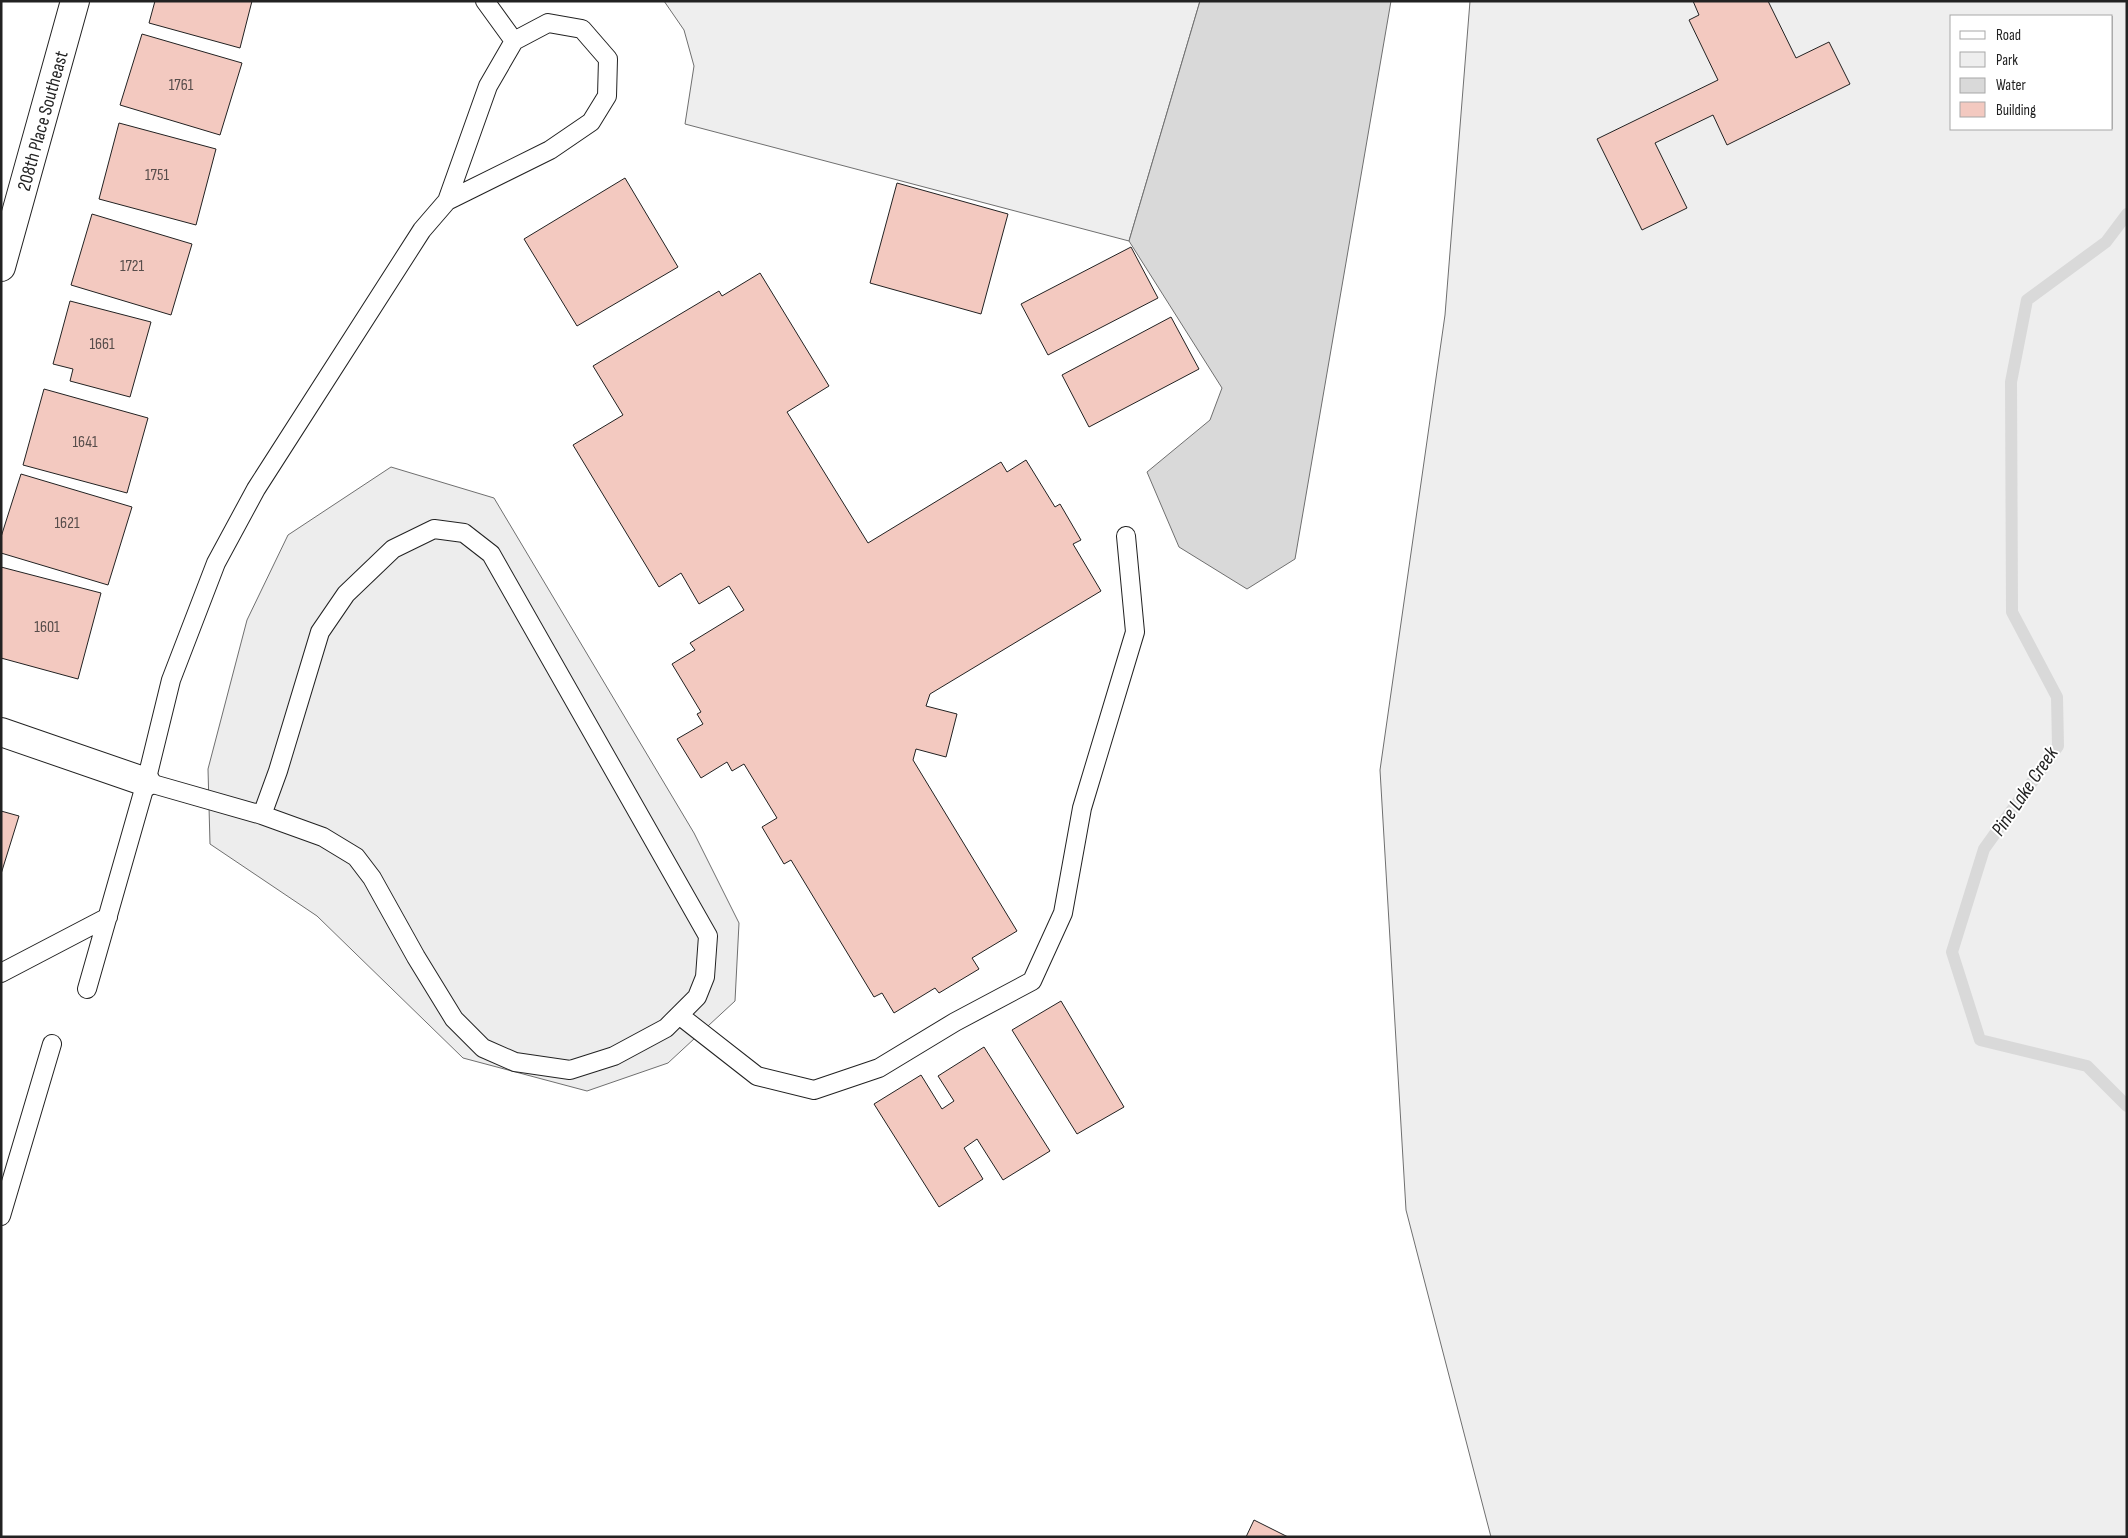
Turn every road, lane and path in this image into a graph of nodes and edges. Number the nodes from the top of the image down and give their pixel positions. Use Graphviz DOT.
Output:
graph roads {
  1 [pos="75,1"];
  2 [pos="485,1"];
  3 [pos="514,41"];
  4 [pos="447,200"];
  5 [pos="1,268"];
  6 [pos="1126,536"];
  7 [pos="1,732"];
  8 [pos="146,782"];
  9 [pos="262,816"];
  10 [pos="108,917"];
  11 [pos="1,973"];
  12 [pos="87,989"];
  13 [pos="679,1015"];
  14 [pos="52,1044"];
  15 [pos="1,1216"];
  1 -- 5 [label="street, 208th Place Southeast"];
  2 -- 3 [label="lane"];
  3 -- 4 [label="lane"];
  3 -- 4 [label="lane"];
  4 -- 8 [label="lane"];
  6 -- 13 [label="lane"];
  7 -- 8 [label="street"];
  8 -- 9 [label="lane"];
  8 -- 10 [label="lane"];
  9 -- 13 [label="lane"];
  9 -- 13 [label="lane"];
  10 -- 11 [label="lane"];
  10 -- 12 [label="lane"];
  14 -- 15 [label="lane"];
}
